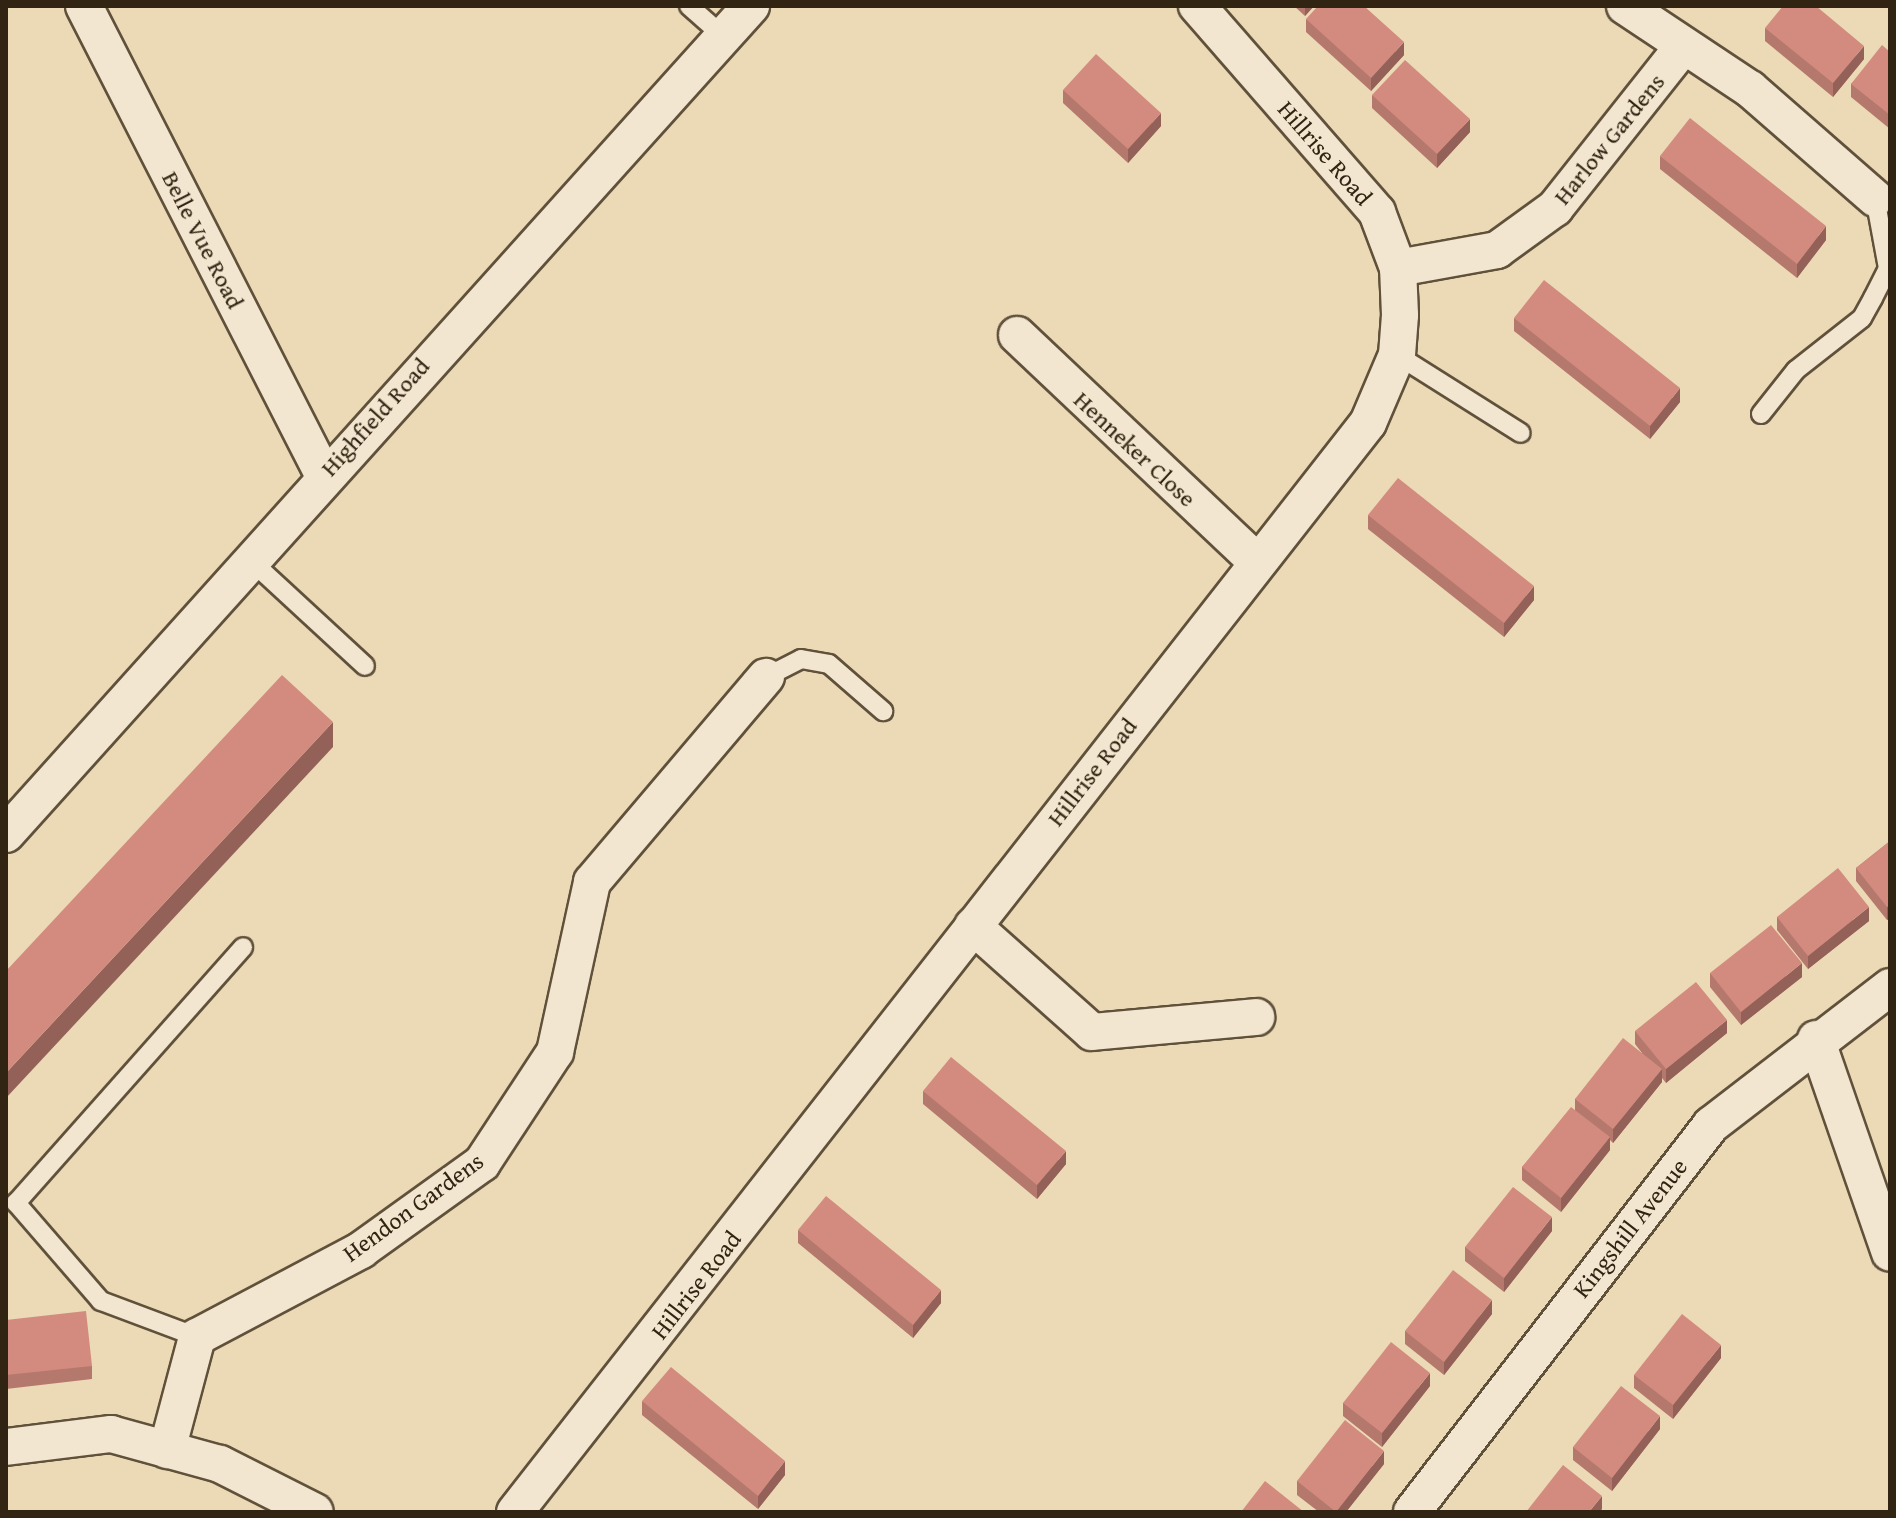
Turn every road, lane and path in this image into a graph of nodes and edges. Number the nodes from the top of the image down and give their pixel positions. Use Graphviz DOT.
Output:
graph roads {
  1 [pos="84,6"];
  2 [pos="689,6"];
  3 [pos="751,6"];
  4 [pos="1197,6"];
  5 [pos="1625,6"];
  6 [pos="723,36"];
  7 [pos="1682,48"];
  8 [pos="1882,200"];
  9 [pos="1398,268"];
  10 [pos="1017,335"];
  11 [pos="1397,355"];
  12 [pos="1761,414"];
  13 [pos="1521,433"];
  14 [pos="323,474"];
  15 [pos="248,558"];
  16 [pos="1256,561"];
  17 [pos="365,666"];
  18 [pos="766,677"];
  19 [pos="883,711"];
  20 [pos="6,834"];
  21 [pos="973,926"];
  22 [pos="243,947"];
  23 [pos="1890,987"];
  24 [pos="1256,1017"];
  25 [pos="1816,1039"];
  26 [pos="1890,1253"];
  27 [pos="197,1337"];
  28 [pos="6,1447"];
  29 [pos="167,1450"];
  30 [pos="315,1512"];
  31 [pos="515,1512"];
  32 [pos="1412,1512"];
  1 -- 14 [label="street, Belle Vue Road"];
  2 -- 6 [label="lane"];
  3 -- 6 [label="street, Highfield Road"];
  4 -- 9 [label="street, Hillrise Road"];
  5 -- 7 [label="street, Harlow Gardens"];
  6 -- 14 [label="street, Highfield Road"];
  7 -- 8 [label="street, Harlow Gardens"];
  7 -- 9 [label="street, Harlow Gardens"];
  8 -- 12 [label="lane"];
  9 -- 11 [label="street, Hillrise Road"];
  10 -- 16 [label="street, Henneker Close"];
  11 -- 13 [label="lane"];
  11 -- 16 [label="street, Hillrise Road"];
  14 -- 15 [label="street, Highfield Road"];
  15 -- 17 [label="lane"];
  15 -- 20 [label="street, Highfield Road"];
  16 -- 21 [label="street, Hillrise Road"];
  18 -- 19 [label="lane"];
  18 -- 27 [label="street, Hendon Gardens"];
  21 -- 24 [label="street"];
  21 -- 31 [label="street, Hillrise Road"];
  22 -- 27 [label="lane"];
  23 -- 25 [label="street, Kingshill Avenue"];
  25 -- 26 [label="street"];
  25 -- 32 [label="street, Kingshill Avenue"];
  27 -- 29 [label="street"];
  28 -- 29 [label="street"];
  29 -- 30 [label="street"];
}
